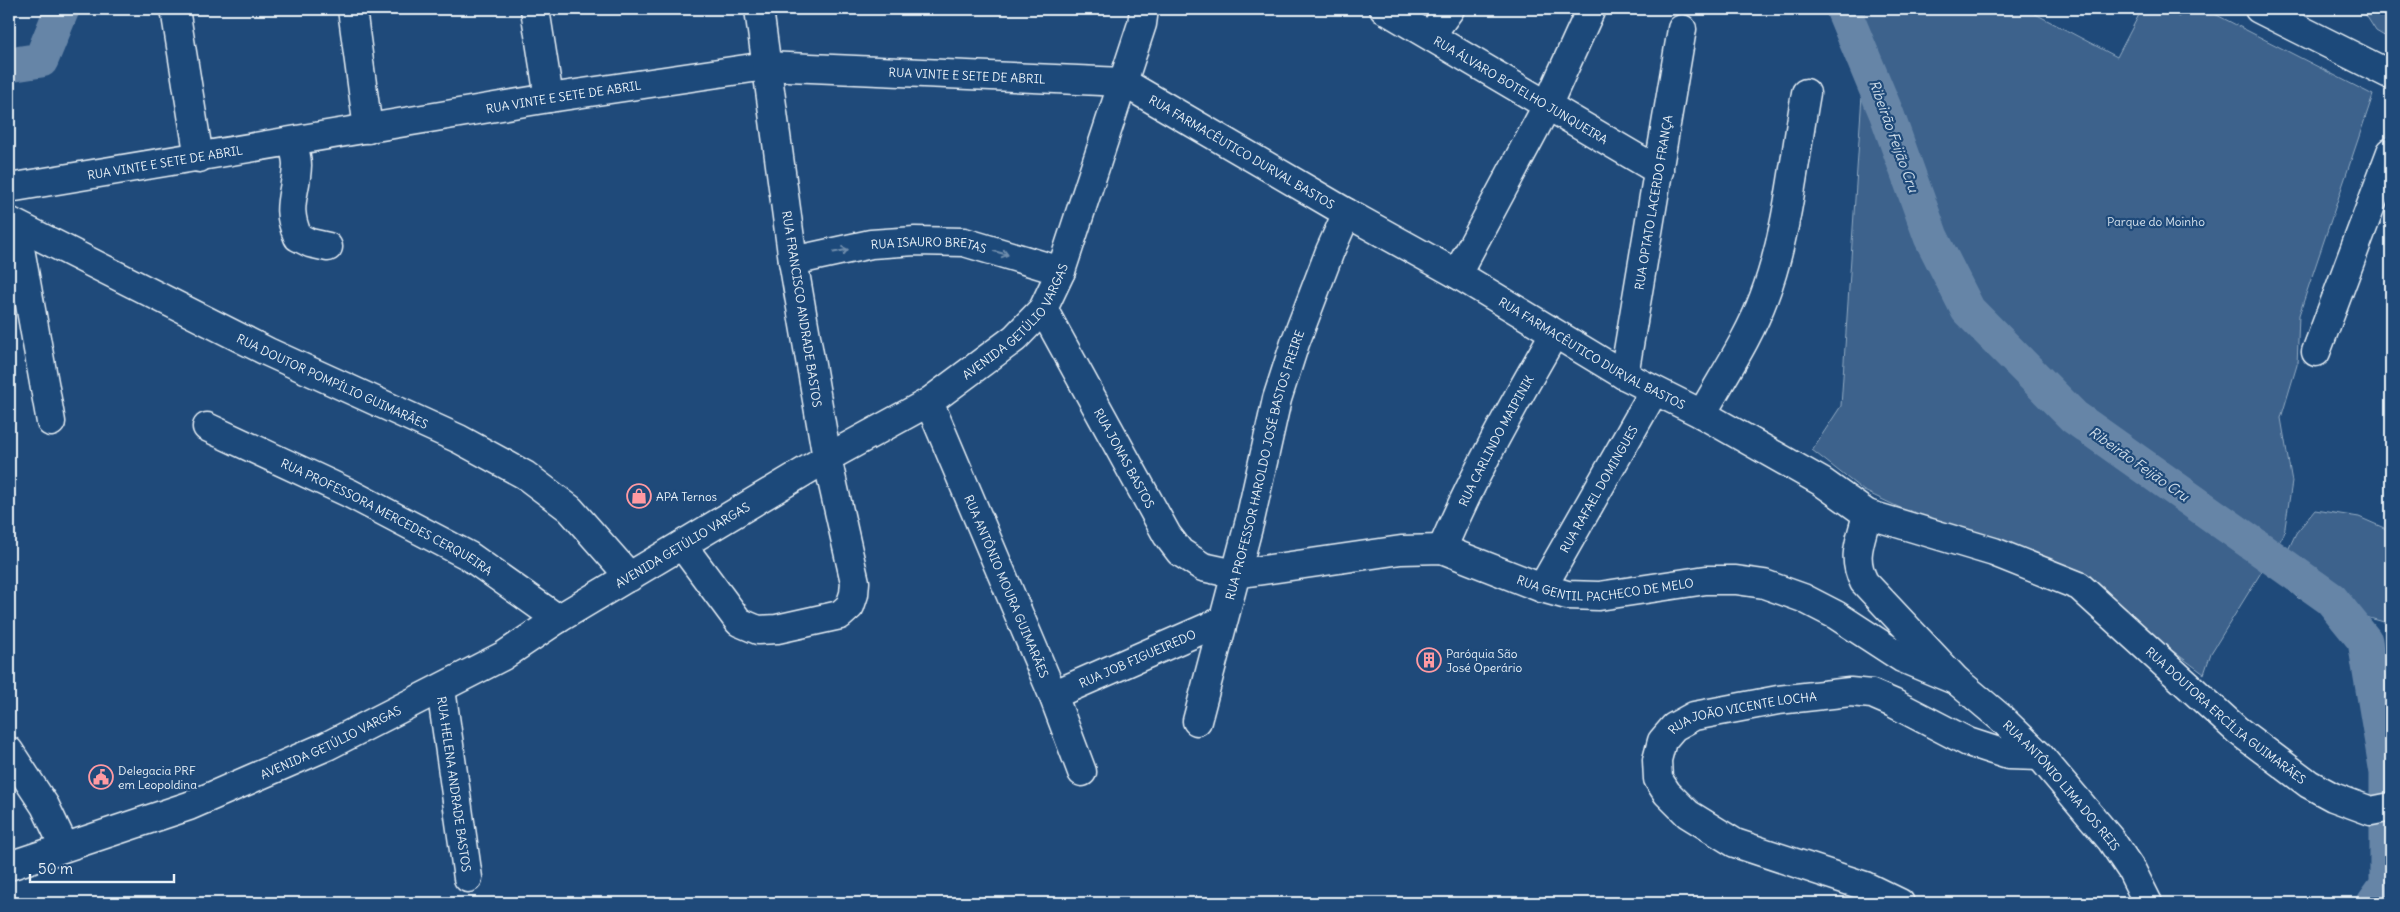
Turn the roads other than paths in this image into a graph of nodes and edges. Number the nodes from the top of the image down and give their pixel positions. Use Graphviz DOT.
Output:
graph roads {
  1 [pos="175,9"];
  2 [pos="352,9"];
  3 [pos="535,9"];
  4 [pos="759,9"];
  5 [pos="1144,9"];
  6 [pos="1384,9"];
  7 [pos="1450,9"];
  8 [pos="1591,9"];
  9 [pos="2259,9"];
  10 [pos="1682,30"];
  11 [pos="1431,35"];
  12 [pos="766,66"];
  13 [pos="2391,75"];
  14 [pos="1123,82"];
  15 [pos="1806,93"];
  16 [pos="549,98"];
  17 [pos="1547,106"];
  18 [pos="368,129"];
  19 [pos="293,142"];
  20 [pos="2391,152"];
  21 [pos="199,158"];
  22 [pos="1659,171"];
  23 [pos="9,188"];
  24 [pos="1347,213"];
  25 [pos="13,224"];
  26 [pos="328,247"];
  27 [pos="793,261"];
  28 [pos="1062,271"];
  29 [pos="1457,274"];
  30 [pos="1043,309"];
  31 [pos="1554,334"];
  32 [pos="2316,352"];
  33 [pos="1624,375"];
  34 [pos="1654,392"];
  35 [pos="929,402"];
  36 [pos="1702,414"];
  37 [pos="51,422"];
  38 [pos="207,427"];
  39 [pos="827,458"];
  40 [pos="1867,514"];
  41 [pos="682,545"];
  42 [pos="1442,549"];
  43 [pos="1236,574"];
  44 [pos="630,577"];
  45 [pos="2079,586"];
  46 [pos="1542,588"];
  47 [pos="558,619"];
  48 [pos="1222,620"];
  49 [pos="1957,682"];
  50 [pos="441,689"];
  51 [pos="1053,695"];
  52 [pos="1196,721"];
  53 [pos="9,751"];
  54 [pos="2040,756"];
  55 [pos="1082,772"];
  56 [pos="2381,809"];
  57 [pos="64,846"];
  58 [pos="9,866"];
  59 [pos="468,878"];
  60 [pos="1900,903"];
  61 [pos="2148,903"];
  1 -- 21 [label="street"];
  2 -- 18 [label="street"];
  3 -- 16 [label="street"];
  4 -- 12 [label="street, RUA FRANCISCO ANDRADE BASTOS"];
  5 -- 14 [label="street, AVENIDA GETÚLIO VARGAS"];
  6 -- 11 [label="street, RUA ÁLVARO BOTELHO JUNQUEIRA"];
  7 -- 11 [label="street"];
  8 -- 17 [label="street"];
  9 -- 13 [label="street"];
  10 -- 22 [label="street, RUA OPTATO LACERDO FRANÇA"];
  11 -- 17 [label="street, RUA ÁLVARO BOTELHO JUNQUEIRA"];
  12 -- 14 [label="street, RUA VINTE E SETE DE ABRIL"];
  12 -- 16 [label="street, RUA VINTE E SETE DE ABRIL"];
  12 -- 27 [label="street, RUA FRANCISCO ANDRADE BASTOS"];
  14 -- 24 [label="street, RUA FARMACÊUTICO DURVAL BASTOS"];
  14 -- 28 [label="street, AVENIDA GETÚLIO VARGAS"];
  15 -- 36 [label="street"];
  16 -- 18 [label="street, RUA VINTE E SETE DE ABRIL"];
  17 -- 22 [label="street, RUA ÁLVARO BOTELHO JUNQUEIRA"];
  17 -- 29 [label="street"];
  18 -- 19 [label="street, RUA VINTE E SETE DE ABRIL"];
  19 -- 21 [label="street, RUA VINTE E SETE DE ABRIL"];
  19 -- 26 [label="street"];
  20 -- 32 [label="street"];
  21 -- 23 [label="street, RUA VINTE E SETE DE ABRIL"];
  22 -- 33 [label="street, RUA OPTATO LACERDO FRANÇA"];
  24 -- 29 [label="street, RUA FARMACÊUTICO DURVAL BASTOS"];
  24 -- 43 [label="street, RUA PROFESSOR HAROLDO JOSÉ BASTOS FREIRE"];
  25 -- 37 [label="street"];
  25 -- 44 [label="street, RUA DOUTOR POMPÍLIO GUIMARÃES"];
  27 -- 28 [label="street, RUA ISAURO BRETAS, one-way"];
  27 -- 39 [label="street, RUA FRANCISCO ANDRADE BASTOS"];
  28 -- 30 [label="street, AVENIDA GETÚLIO VARGAS"];
  29 -- 31 [label="street, RUA FARMACÊUTICO DURVAL BASTOS"];
  30 -- 35 [label="street, AVENIDA GETÚLIO VARGAS"];
  30 -- 43 [label="street, RUA JONAS BASTOS"];
  31 -- 33 [label="street, RUA FARMACÊUTICO DURVAL BASTOS"];
  31 -- 42 [label="street, RUA CARLINDO MAIPINIK"];
  33 -- 34 [label="street, RUA FARMACÊUTICO DURVAL BASTOS"];
  34 -- 36 [label="street, RUA FARMACÊUTICO DURVAL BASTOS"];
  34 -- 46 [label="street, RUA RAFAEL DOMINGUES"];
  35 -- 39 [label="street, AVENIDA GETÚLIO VARGAS"];
  35 -- 51 [label="street, RUA ANTÔNIO MOURA GUIMARÃES"];
  36 -- 40 [label="street, RUA FARMACÊUTICO DURVAL BASTOS"];
  38 -- 47 [label="street, RUA PROFESSORA MERCEDES CERQUEIRA"];
  39 -- 41 [label="street, AVENIDA GETÚLIO VARGAS"];
  39 -- 41 [label="street, RUA FRANCISCO ANDRADE BASTOS"];
  40 -- 45 [label="street, RUA FARMACÊUTICO DURVAL BASTOS"];
  40 -- 49 [label="street"];
  41 -- 44 [label="street, AVENIDA GETÚLIO VARGAS"];
  42 -- 43 [label="street, RUA GENTIL PACHECO DE MELO"];
  42 -- 46 [label="street, RUA GENTIL PACHECO DE MELO"];
  43 -- 48 [label="street, RUA PROFESSOR HAROLDO JOSÉ BASTOS FREIRE"];
  44 -- 47 [label="street, AVENIDA GETÚLIO VARGAS"];
  45 -- 56 [label="street, RUA DOUTORA ERCÍLIA GUIMARÃES"];
  46 -- 49 [label="street, RUA GENTIL PACHECO DE MELO"];
  47 -- 50 [label="street, AVENIDA GETÚLIO VARGAS"];
  48 -- 51 [label="street, RUA JOB FIGUEIREDO"];
  48 -- 52 [label="street, RUA PROFESSOR HAROLDO JOSÉ BASTOS FREIRE"];
  49 -- 54 [label="street, RUA ANTÔNIO LIMA DOS REIS"];
  50 -- 57 [label="street, AVENIDA GETÚLIO VARGAS"];
  50 -- 59 [label="street, RUA HELENA ANDRADE BASTOS"];
  51 -- 55 [label="street, RUA ANTÔNIO MOURA GUIMARÃES"];
  53 -- 57 [label="street"];
  54 -- 60 [label="street, RUA JOÃO VICENTE LOCHA"];
  54 -- 61 [label="street, RUA ANTÔNIO LIMA DOS REIS"];
  57 -- 58 [label="street, AVENIDA GETÚLIO VARGAS"];
}
